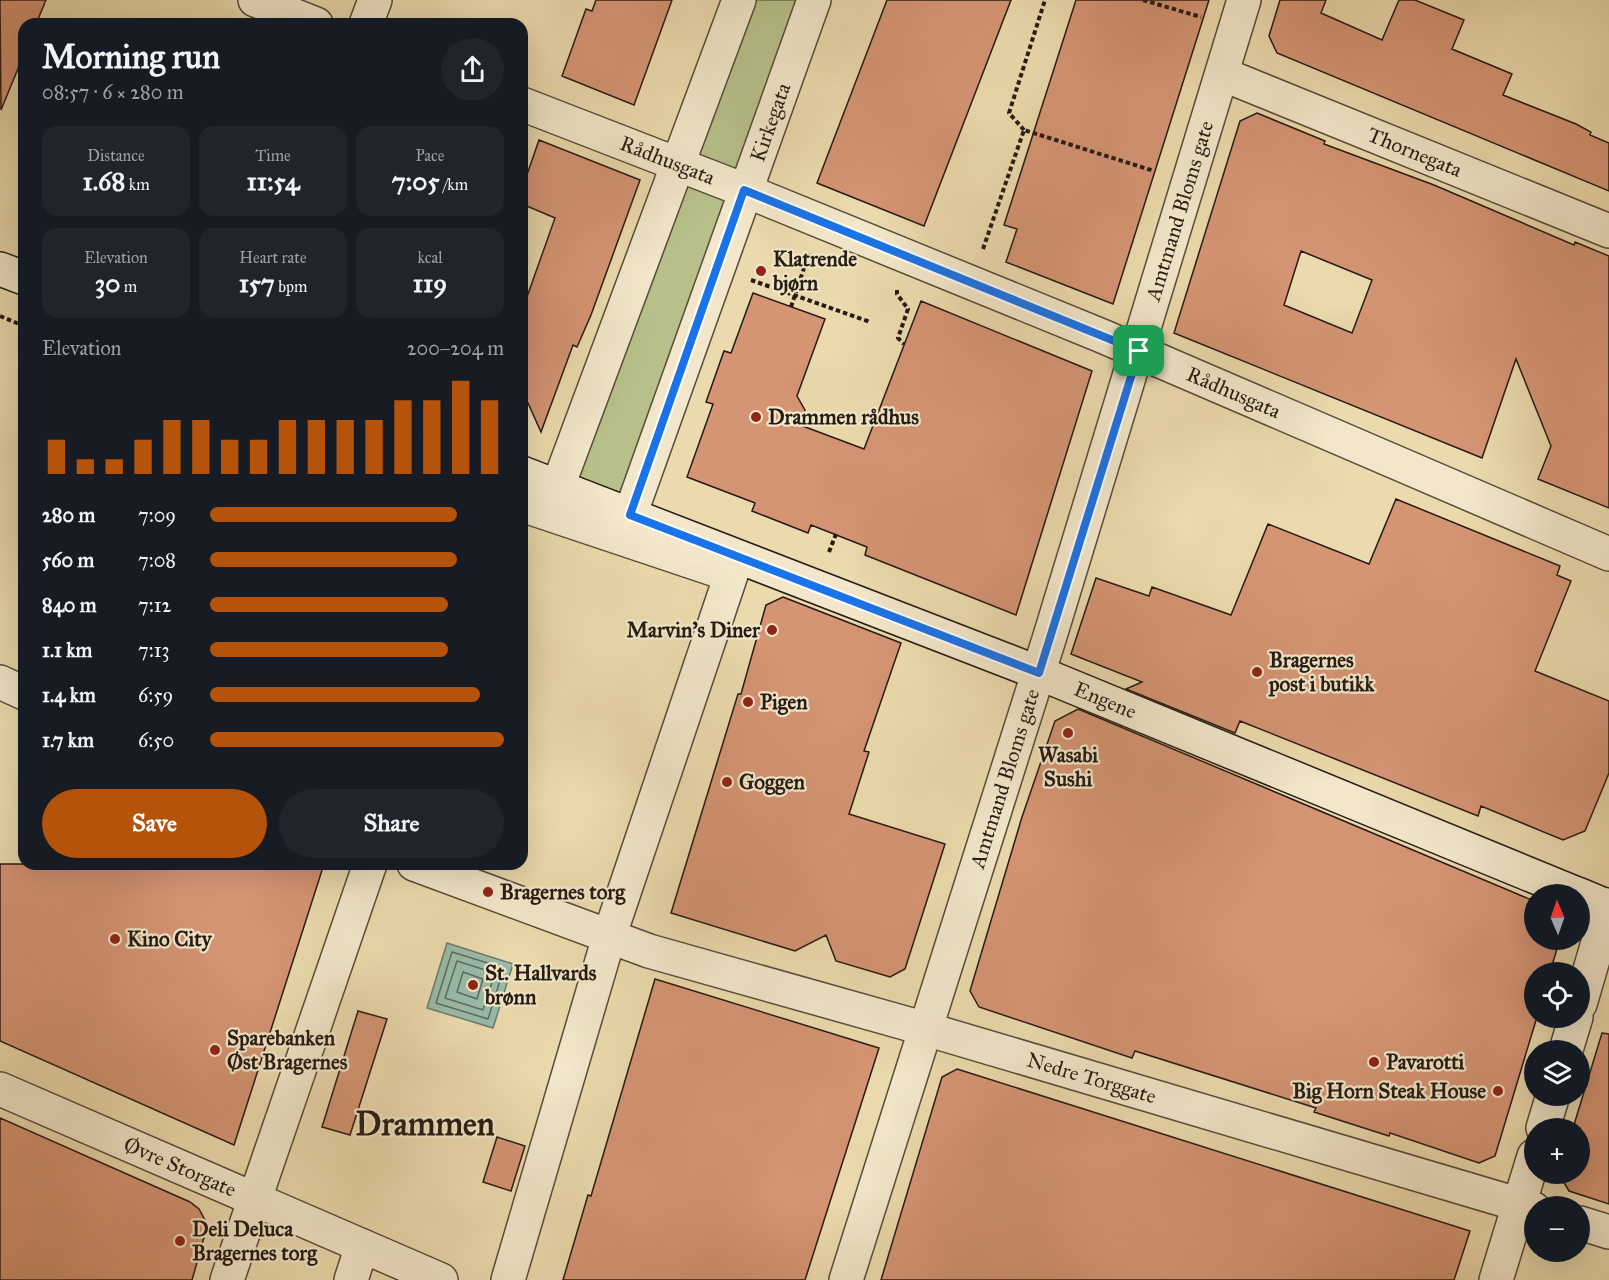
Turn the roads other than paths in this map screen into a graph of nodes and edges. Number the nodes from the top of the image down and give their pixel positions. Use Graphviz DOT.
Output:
graph roads {
  1 [pos="255,0"];
  2 [pos="375,0"];
  3 [pos="739,0"];
  4 [pos="814,0"];
  5 [pos="1240,14"];
  6 [pos="301,18"];
  7 [pos="368,18"];
  8 [pos="1222,74"];
  9 [pos="528,106"];
  10 [pos="678,164"];
  11 [pos="744,190"];
  12 [pos="1609,231"];
  13 [pos="0,269"];
  14 [pos="18,276"];
  15 [pos="1139,351"];
  16 [pos="528,475"];
  17 [pos="558,486"];
  18 [pos="528,507"];
  19 [pos="630,515"];
  20 [pos="1609,554"];
  21 [pos="1039,673"];
  22 [pos="0,682"];
  23 [pos="18,690"];
  24 [pos="368,870"];
  25 [pos="430,870"];
  26 [pos="1551,884"];
  27 [pos="1590,899"];
  28 [pos="1609,906"];
  29 [pos="609,937"];
  30 [pos="1590,970"];
  31 [pos="926,1029"];
  32 [pos="0,1089"];
  33 [pos="254,1200"];
  34 [pos="1524,1206"];
  35 [pos="1524,1214"];
  36 [pos="1590,1226"];
  37 [pos="1609,1232"];
  38 [pos="362,1246"];
  39 [pos="425,1277"];
  40 [pos="227,1280"];
  41 [pos="351,1280"];
  42 [pos="508,1280"];
  43 [pos="846,1280"];
  44 [pos="1496,1280"];
  1 -- 6 [label="street"];
  2 -- 7 [label="street"];
  3 -- 10 [label="street"];
  4 -- 11 [label="street, Kirkegata"];
  5 -- 8 [label="street, Amtmand Bloms gate"];
  8 -- 12 [label="street, Thornegata"];
  8 -- 15 [label="street, Amtmand Bloms gate"];
  9 -- 10 [label="street, Rådhusgata"];
  10 -- 11 [label="street, Rådhusgata"];
  10 -- 17 [label="street"];
  11 -- 15 [label="street, Rådhusgata"];
  11 -- 19 [label="street, Kirkegata"];
  13 -- 14 [label="street"];
  15 -- 20 [label="street, Rådhusgata"];
  15 -- 21 [label="street, Amtmand Bloms gate"];
  16 -- 17 [label="street, Engene"];
  17 -- 19 [label="street, Engene"];
  18 -- 29 [label="street"];
  19 -- 21 [label="street, Engene"];
  21 -- 26 [label="street, Engene"];
  21 -- 31 [label="street, Amtmand Bloms gate"];
  22 -- 23 [label="street"];
  24 -- 33 [label="street"];
  25 -- 29 [label="street, Nedre Torggate"];
  27 -- 28 [label="street, Engene"];
  28 -- 30 [label="street"];
  29 -- 31 [label="street, Nedre Torggate"];
  29 -- 42 [label="street"];
  31 -- 34 [label="street, Nedre Torggate"];
  31 -- 43 [label="street, Amtmand Bloms gate"];
  32 -- 33 [label="street, Øvre Storgate"];
  33 -- 38 [label="street, Øvre Storgate"];
  33 -- 40 [label="street"];
  35 -- 44 [label="street"];
  36 -- 37 [label="street"];
  38 -- 39 [label="street, Øvre Storgate"];
  38 -- 41 [label="street"];
}
